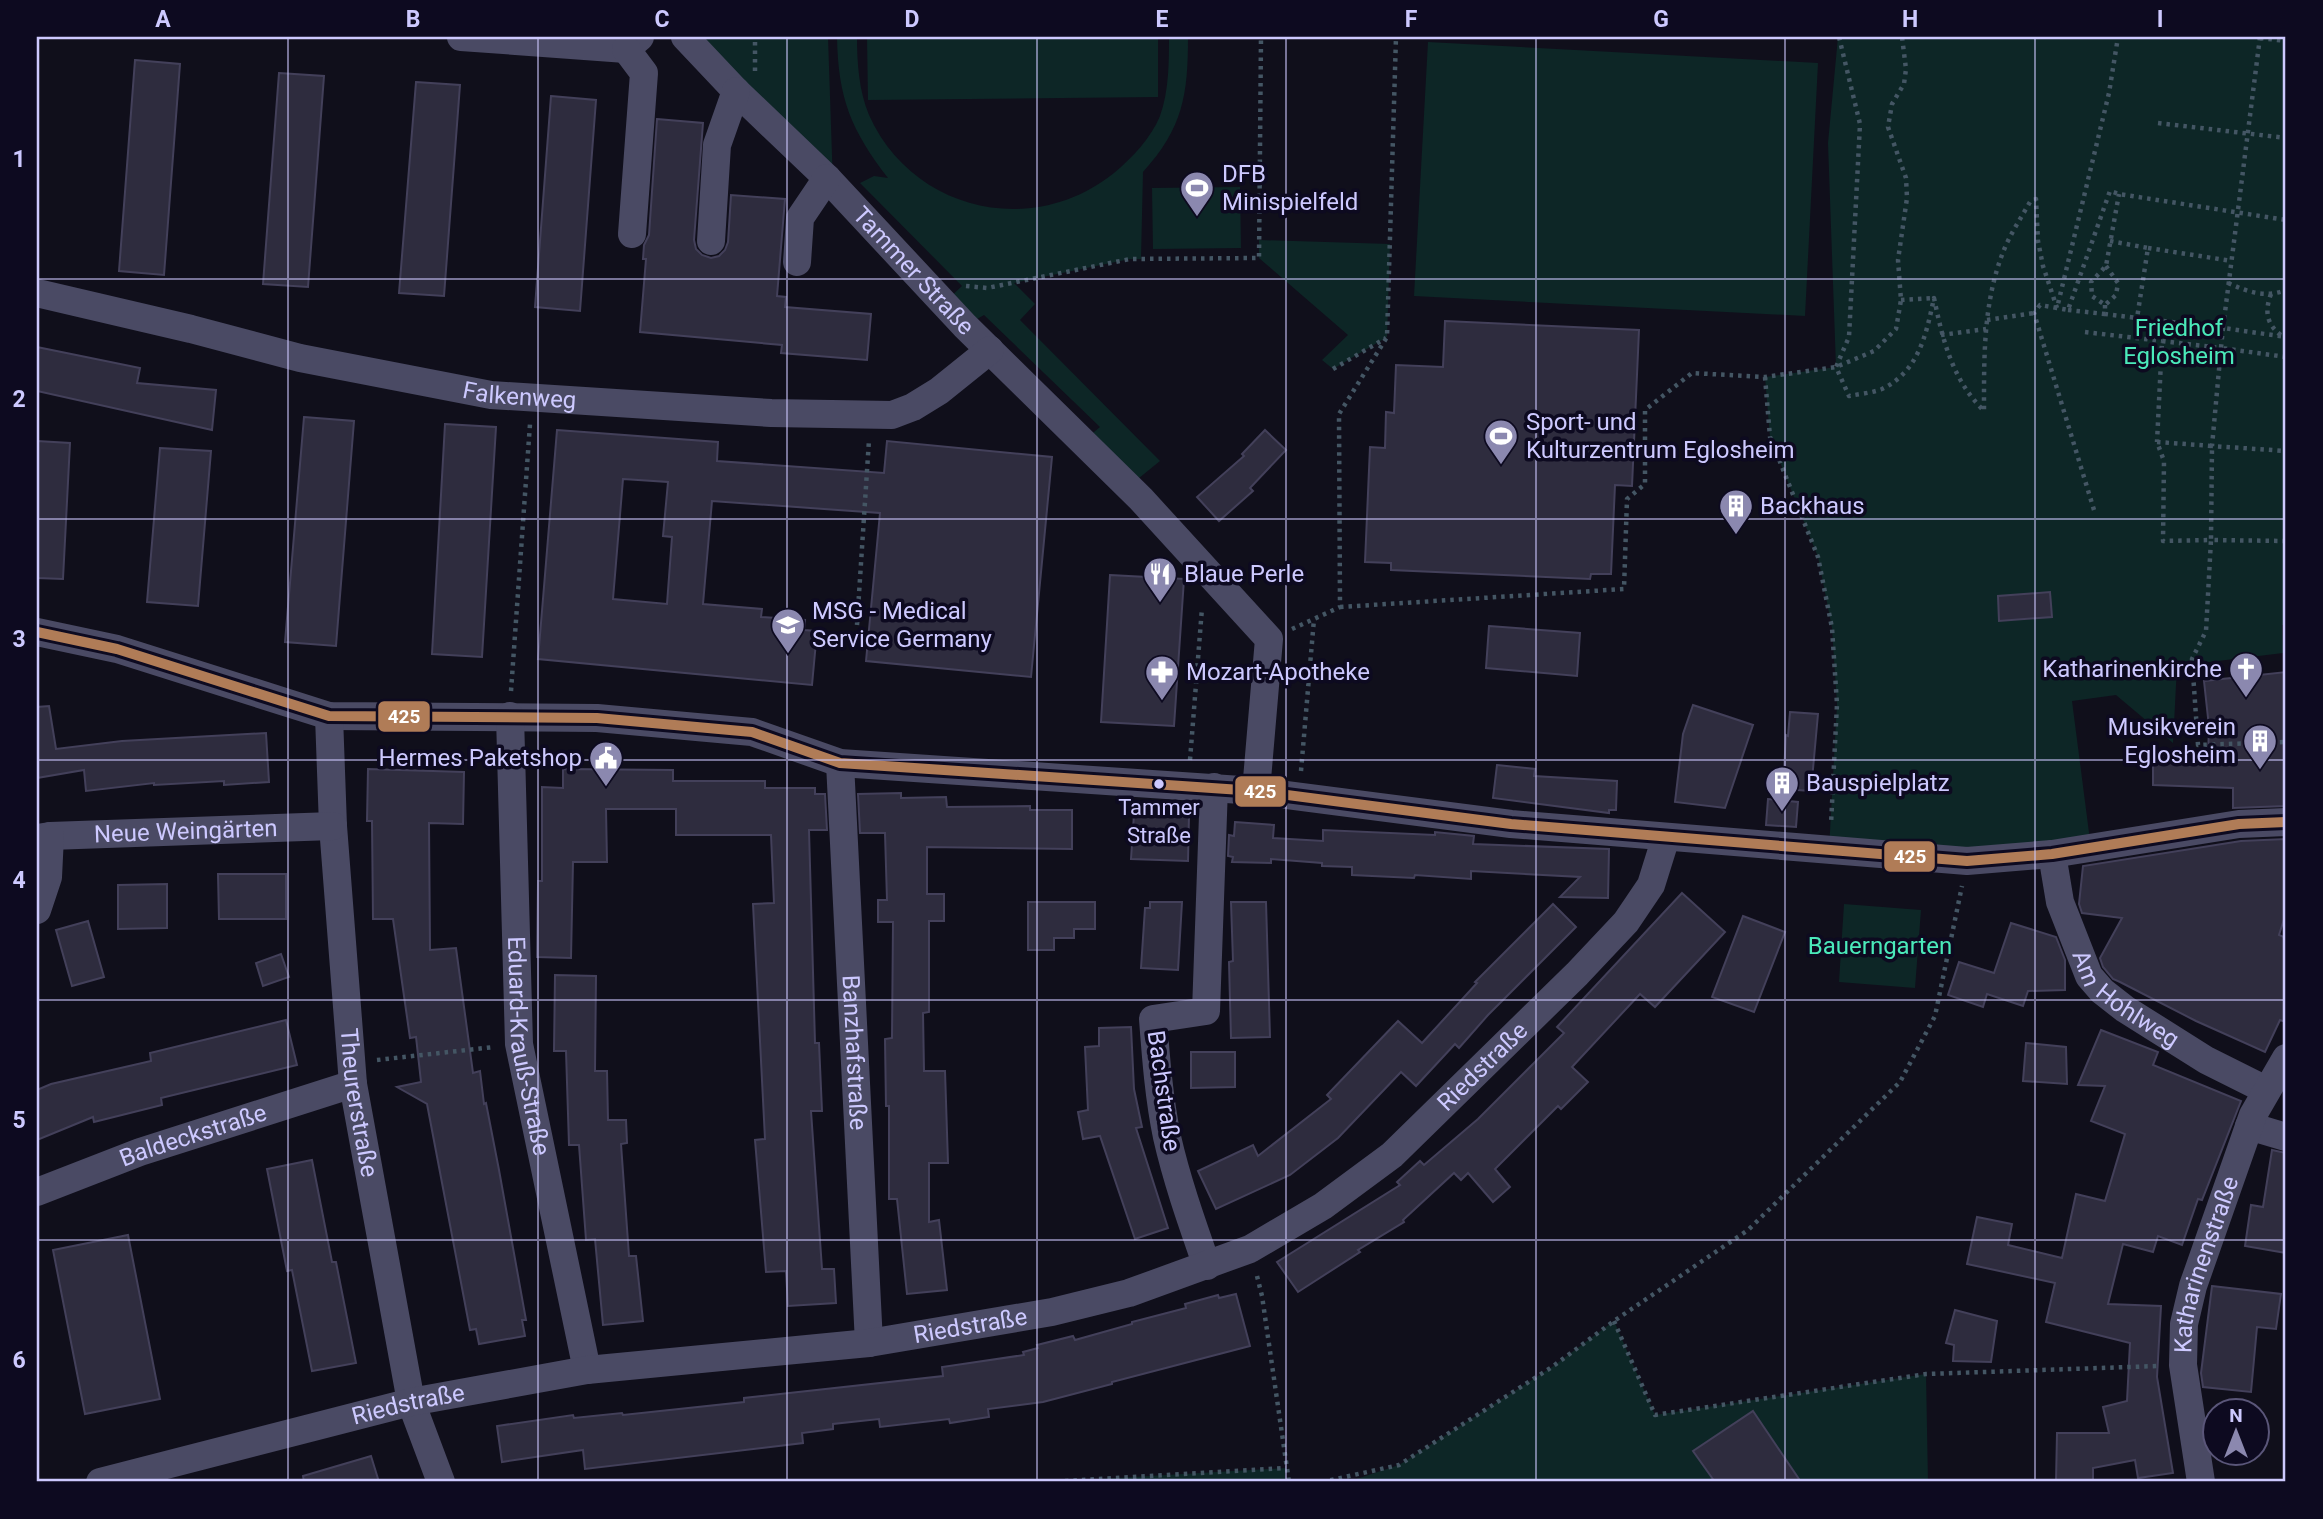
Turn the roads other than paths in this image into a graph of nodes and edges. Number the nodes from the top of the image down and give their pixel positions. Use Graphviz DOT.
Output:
graph roads {
  1 [pos="461,37"];
  2 [pos="685,37"];
  3 [pos="633,43"];
  4 [pos="736,91"];
  5 [pos="827,178"];
  6 [pos="632,234"];
  7 [pos="711,241"];
  8 [pos="797,262"];
  9 [pos="37,293"];
  10 [pos="990,350"];
  11 [pos="37,632"];
  12 [pos="329,716"];
  13 [pos="510,716"];
  14 [pos="840,763"];
  15 [pos="1201,786"];
  16 [pos="1256,791"];
  17 [pos="2286,822"];
  18 [pos="333,826"];
  19 [pos="44,837"];
  20 [pos="1666,837"];
  21 [pos="2052,853"];
  22 [pos="37,910"];
  23 [pos="2286,1058"];
  24 [pos="353,1074"];
  25 [pos="2266,1090"];
  26 [pos="2249,1126"];
  27 [pos="2286,1137"];
  28 [pos="37,1192"];
  29 [pos="1207,1266"];
  30 [pos="870,1343"];
  31 [pos="587,1370"];
  32 [pos="411,1402"];
  33 [pos="100,1482"];
  34 [pos="441,1482"];
  35 [pos="2201,1482"];
  1 -- 3 [label="street"];
  2 -- 4 [label="street, Tammer Straße"];
  3 -- 6 [label="street"];
  4 -- 5 [label="street, Tammer Straße"];
  4 -- 7 [label="street"];
  5 -- 8 [label="street"];
  5 -- 10 [label="street, Tammer Straße"];
  9 -- 10 [label="street, Falkenweg"];
  10 -- 16 [label="street, Tammer Straße"];
  11 -- 12 [label="street"];
  12 -- 13 [label="street"];
  12 -- 18 [label="street, Theurerstraße"];
  13 -- 14 [label="street"];
  13 -- 31 [label="street, Eduard-Krauß-Straße"];
  14 -- 15 [label="street"];
  14 -- 30 [label="street, Banzhafstraße"];
  15 -- 16 [label="street"];
  15 -- 29 [label="street, Bachstraße"];
  16 -- 20 [label="street"];
  17 -- 21 [label="street"];
  18 -- 19 [label="street, Neue Weingärten"];
  18 -- 24 [label="street, Theurerstraße"];
  19 -- 22 [label="street"];
  20 -- 21 [label="street"];
  20 -- 29 [label="street, Riedstraße"];
  21 -- 25 [label="street, Am Hohlweg"];
  23 -- 25 [label="street, Katharinenstraße"];
  24 -- 28 [label="street, Baldeckstraße"];
  24 -- 32 [label="street, Theurerstraße"];
  25 -- 26 [label="street, Katharinenstraße"];
  26 -- 27 [label="street"];
  26 -- 35 [label="street, Katharinenstraße"];
  29 -- 30 [label="street, Riedstraße"];
  30 -- 31 [label="street, Riedstraße"];
  31 -- 32 [label="street, Riedstraße"];
  32 -- 33 [label="street, Riedstraße"];
  32 -- 34 [label="street, Theurerstraße"];
}
